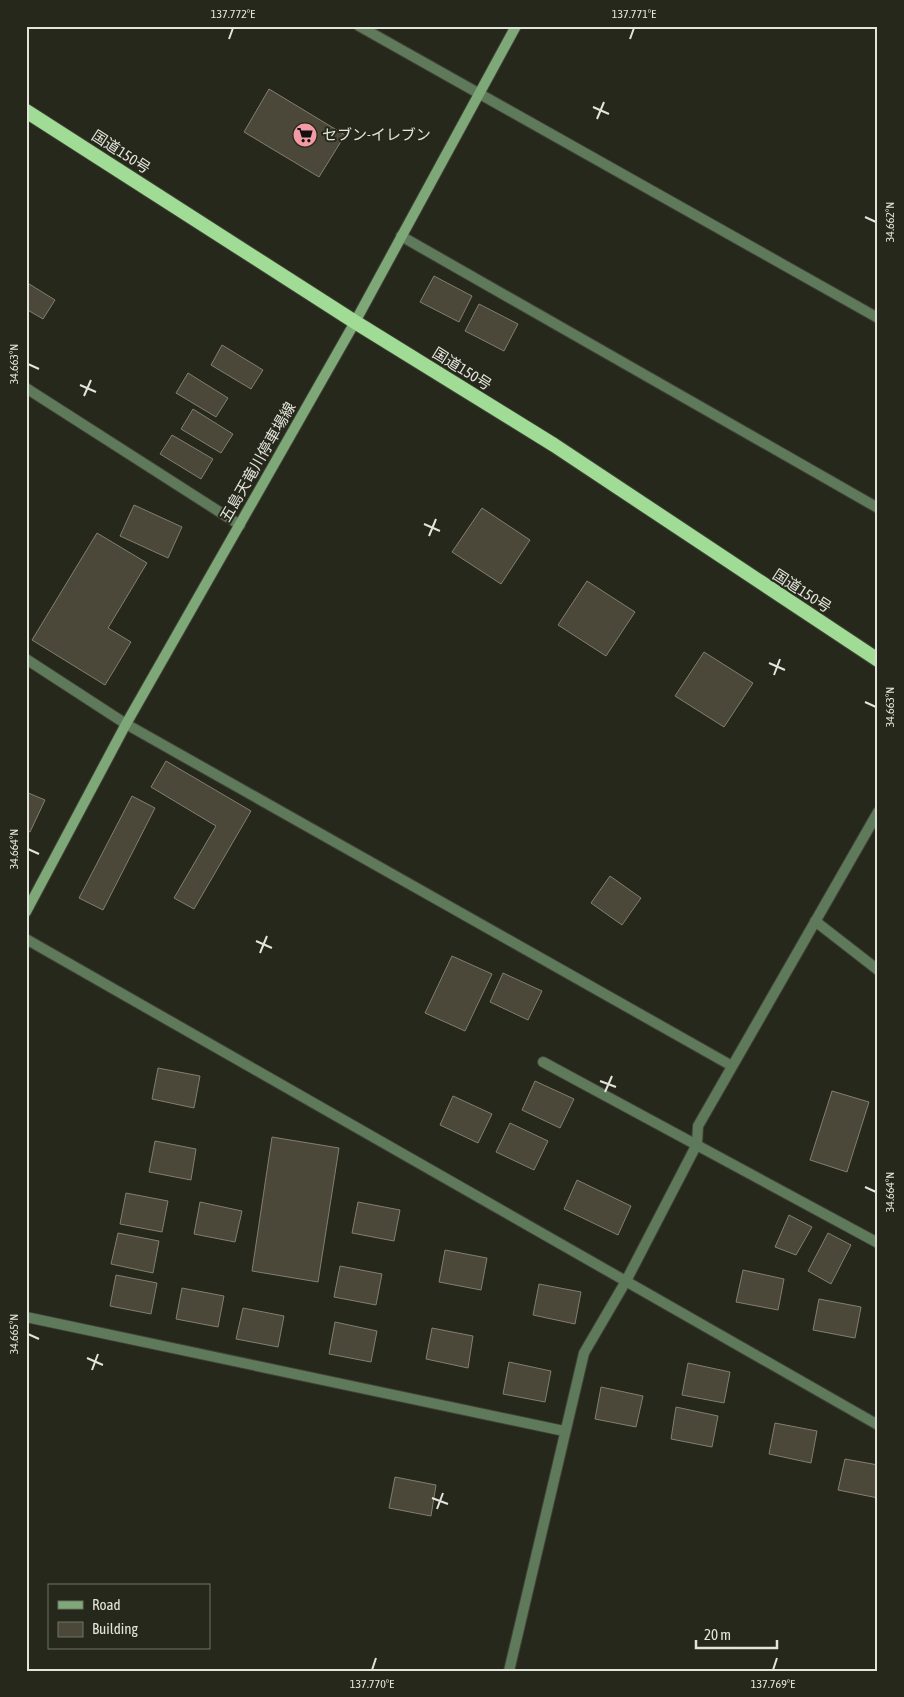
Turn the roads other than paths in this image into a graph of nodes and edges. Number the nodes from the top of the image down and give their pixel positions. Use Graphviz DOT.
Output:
graph roads {
  1 [pos="358,26"];
  2 [pos="516,26"];
  3 [pos="478,94"];
  4 [pos="26,111"];
  5 [pos="401,236"];
  6 [pos="878,318"];
  7 [pos="355,322"];
  8 [pos="26,388"];
  9 [pos="878,508"];
  10 [pos="240,525"];
  11 [pos="26,659"];
  12 [pos="878,660"];
  13 [pos="126,724"];
  14 [pos="878,812"];
  15 [pos="26,912"];
  16 [pos="815,921"];
  17 [pos="26,939"];
  18 [pos="878,970"];
  19 [pos="542,1062"];
  20 [pos="732,1066"];
  21 [pos="697,1144"];
  22 [pos="878,1243"];
  23 [pos="626,1281"];
  24 [pos="26,1317"];
  25 [pos="878,1425"];
  26 [pos="564,1431"];
  27 [pos="509,1671"];
  1 -- 3 [label="street"];
  2 -- 3 [label="main road, 五島天竜川停車場線"];
  3 -- 5 [label="main road, 五島天竜川停車場線"];
  3 -- 6 [label="street"];
  4 -- 7 [label="highway, 国道150号"];
  5 -- 7 [label="main road, 五島天竜川停車場線"];
  5 -- 9 [label="street"];
  7 -- 10 [label="main road, 五島天竜川停車場線"];
  7 -- 12 [label="highway, 国道150号"];
  8 -- 10 [label="street"];
  10 -- 13 [label="main road, 五島天竜川停車場線"];
  11 -- 13 [label="street"];
  13 -- 15 [label="main road, 五島天竜川停車場線"];
  13 -- 20 [label="street"];
  14 -- 16 [label="street"];
  16 -- 18 [label="street"];
  16 -- 20 [label="street"];
  17 -- 23 [label="street"];
  19 -- 21 [label="street"];
  20 -- 21 [label="street"];
  21 -- 22 [label="street"];
  21 -- 23 [label="street"];
  23 -- 25 [label="street"];
  23 -- 26 [label="street"];
  24 -- 26 [label="street"];
  26 -- 27 [label="street"];
}
